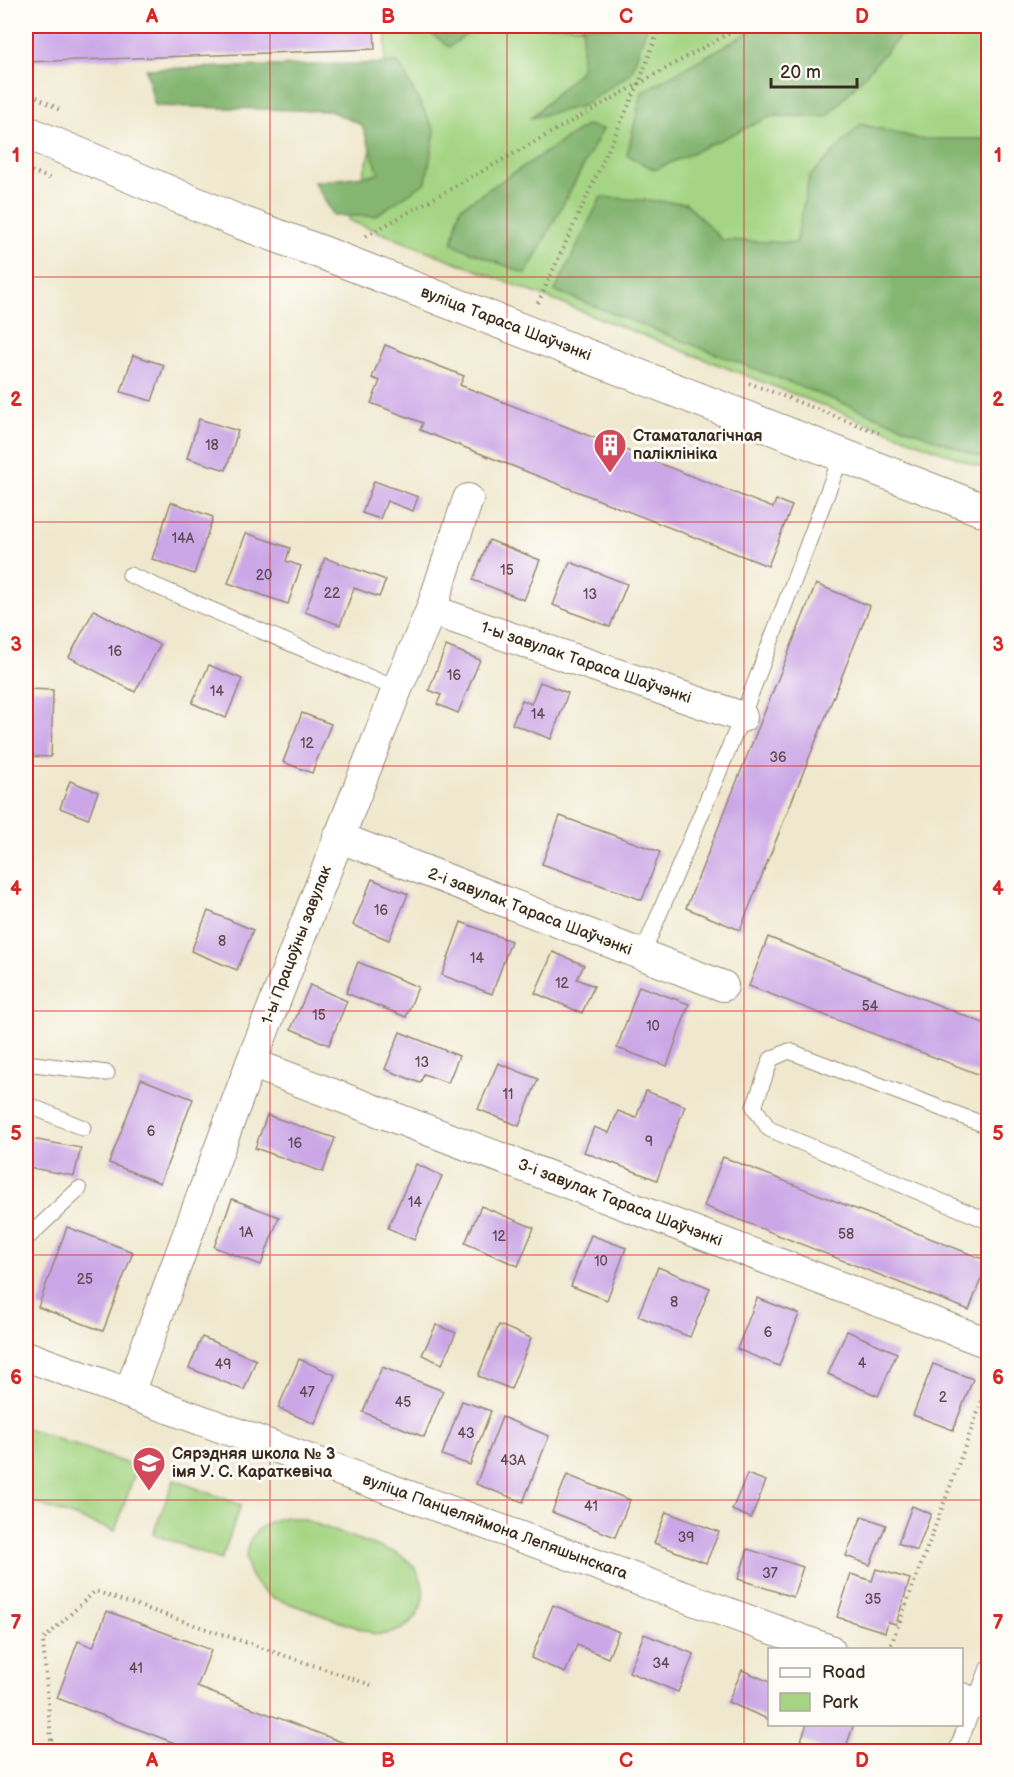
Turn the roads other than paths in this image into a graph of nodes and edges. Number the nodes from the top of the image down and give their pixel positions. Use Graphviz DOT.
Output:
graph roads {
  1 [pos="26,132"];
  2 [pos="843,455"];
  3 [pos="468,499"];
  4 [pos="988,512"];
  5 [pos="130,575"];
  6 [pos="431,610"];
  7 [pos="397,689"];
  8 [pos="742,717"];
  9 [pos="338,837"];
  10 [pos="642,956"];
  11 [pos="723,986"];
  12 [pos="26,1063"];
  13 [pos="251,1064"];
  14 [pos="106,1073"];
  15 [pos="26,1104"];
  16 [pos="988,1126"];
  17 [pos="83,1128"];
  18 [pos="79,1189"];
  19 [pos="988,1221"];
  20 [pos="26,1239"];
  21 [pos="988,1343"];
  22 [pos="26,1356"];
  23 [pos="129,1393"];
  24 [pos="825,1648"];
  25 [pos="988,1668"];
  26 [pos="975,1704"];
  27 [pos="956,1752"];
  1 -- 2 [label="street, вуліца Тараса Шаўчэнкі"];
  2 -- 4 [label="street, вуліца Тараса Шаўчэнкі"];
  2 -- 8 [label="lane"];
  3 -- 6 [label="street, 1-ы Працоўны завулак"];
  5 -- 7 [label="lane"];
  6 -- 7 [label="street, 1-ы Працоўны завулак"];
  6 -- 8 [label="street, 1-ы завулак Тараса Шаўчэнкі"];
  7 -- 9 [label="street, 1-ы Працоўны завулак"];
  8 -- 10 [label="lane"];
  9 -- 10 [label="street, 2-і завулак Тараса Шаўчэнкі"];
  9 -- 13 [label="street, 1-ы Працоўны завулак"];
  10 -- 11 [label="street, 2-і завулак Тараса Шаўчэнкі"];
  12 -- 14 [label="lane"];
  13 -- 21 [label="street, 3-і завулак Тараса Шаўчэнкі"];
  13 -- 23 [label="street, 1-ы Працоўны завулак"];
  15 -- 17 [label="lane"];
  16 -- 19 [label="lane"];
  18 -- 20 [label="lane"];
  22 -- 23 [label="street, вуліца Панцеляймона Лепяшынскага"];
  23 -- 24 [label="street, вуліца Панцеляймона Лепяшынскага"];
  25 -- 26 [label="lane"];
  26 -- 27 [label="lane"];
}
